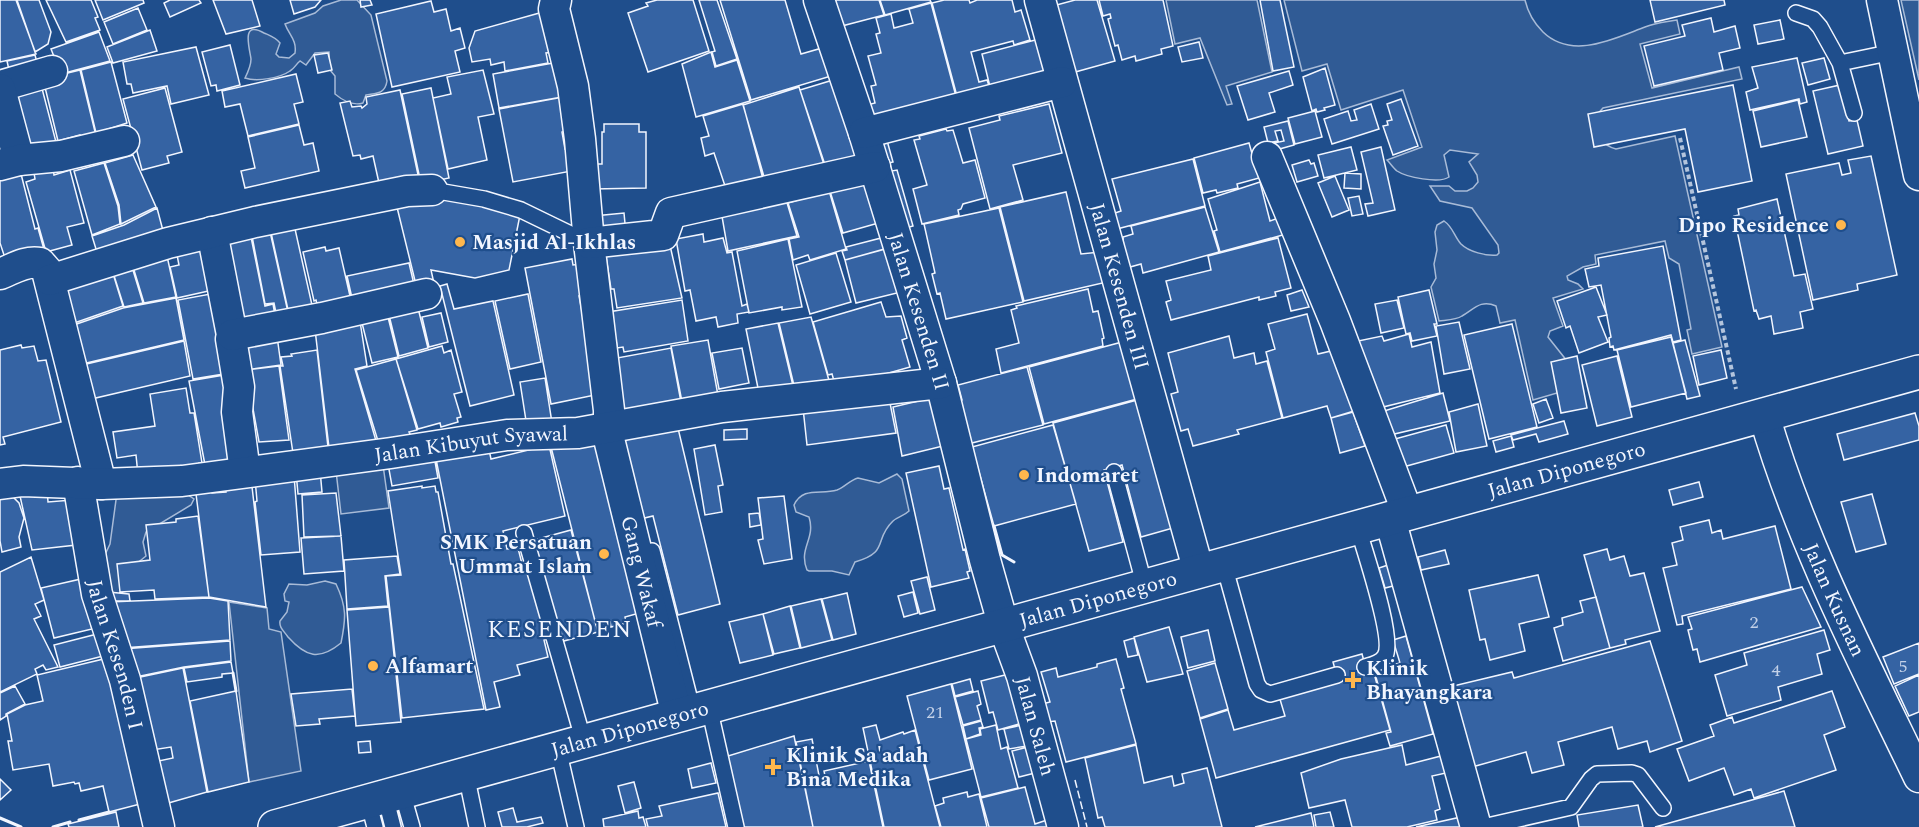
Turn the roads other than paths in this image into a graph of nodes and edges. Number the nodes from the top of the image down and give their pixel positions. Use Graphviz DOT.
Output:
graph roads {
  1 [pos="556,0"];
  2 [pos="819,0"];
  3 [pos="1040,0"];
  4 [pos="1882,0"];
  5 [pos="1796,13"];
  6 [pos="1893,52"];
  7 [pos="1840,63"];
  8 [pos="52,71"];
  9 [pos="1062,82"];
  10 [pos="0,87"];
  11 [pos="1912,111"];
  12 [pos="1854,113"];
  13 [pos="864,133"];
  14 [pos="124,141"];
  15 [pos="1267,157"];
  16 [pos="9,162"];
  17 [pos="875,167"];
  18 [pos="1919,175"];
  19 [pos="432,190"];
  20 [pos="212,232"];
  21 [pos="589,243"];
  22 [pos="0,274"];
  23 [pos="50,280"];
  24 [pos="426,294"];
  25 [pos="232,335"];
  26 [pos="1919,372"];
  27 [pos="941,383"];
  28 [pos="1754,418"];
  29 [pos="610,428"];
  30 [pos="245,472"];
  31 [pos="1113,472"];
  32 [pos="90,483"];
  33 [pos="0,484"];
  34 [pos="1399,517"];
  35 [pos="644,522"];
  36 [pos="1358,528"];
  37 [pos="524,533"];
  38 [pos="1211,569"];
  39 [pos="1145,587"];
  40 [pos="1004,627"];
  41 [pos="1365,667"];
  42 [pos="1337,675"];
  43 [pos="693,712"];
  44 [pos="571,746"];
  45 [pos="466,774"];
  46 [pos="1919,777"];
  47 [pos="1663,808"];
  48 [pos="357,813"];
  49 [pos="159,827"];
  50 [pos="275,827"];
  51 [pos="412,827"];
  52 [pos="477,827"];
  53 [pos="576,827"];
  54 [pos="735,827"];
  55 [pos="1063,827"];
  56 [pos="1476,827"];
  57 [pos="1483,827"];
  1 -- 21 [label="street, Gang Wakaf"];
  2 -- 13 [label="street, Jalan Kesenden II"];
  3 -- 9 [label="street, Jalan Kesenden III"];
  4 -- 6 [label="street"];
  5 -- 7 [label="lane"];
  6 -- 7 [label="lane"];
  6 -- 11 [label="street"];
  7 -- 12 [label="lane"];
  8 -- 10 [label="street"];
  9 -- 13 [label="street"];
  9 -- 38 [label="street, Jalan Kesenden III"];
  10 -- 16 [label="street"];
  11 -- 18 [label="street"];
  13 -- 17 [label="street, Jalan Kesenden II"];
  14 -- 16 [label="street"];
  15 -- 34 [label="street"];
  17 -- 21 [label="street"];
  17 -- 27 [label="street, Jalan Kesenden II"];
  19 -- 20 [label="street"];
  19 -- 21 [label="lane"];
  20 -- 23 [label="street"];
  20 -- 25 [label="street"];
  21 -- 29 [label="street, Gang Wakaf"];
  22 -- 23 [label="street"];
  23 -- 32 [label="street, Jalan Kesenden I"];
  24 -- 25 [label="street"];
  25 -- 30 [label="street"];
  26 -- 28 [label="highway, Jalan Diponegoro"];
  27 -- 29 [label="street, Jalan Kibuyut Syawal"];
  27 -- 40 [label="street, Jalan Kesenden II"];
  28 -- 34 [label="highway, Jalan Diponegoro"];
  28 -- 46 [label="street, Jalan Kusnan"];
  29 -- 30 [label="street, Jalan Kibuyut Syawal"];
  29 -- 43 [label="street, Gang Wakaf"];
  30 -- 32 [label="street, Jalan Kibuyut Syawal"];
  31 -- 39 [label="lane"];
  32 -- 33 [label="street, Jalan Kibuyut Syawal"];
  32 -- 49 [label="street, Jalan Kesenden I"];
  34 -- 36 [label="highway, Jalan Diponegoro"];
  34 -- 56 [label="street"];
  35 -- 43 [label="lane"];
  36 -- 38 [label="highway, Jalan Diponegoro"];
  36 -- 41 [label="lane"];
  37 -- 44 [label="lane"];
  38 -- 39 [label="highway, Jalan Diponegoro"];
  38 -- 42 [label="lane"];
  39 -- 40 [label="highway, Jalan Diponegoro"];
  40 -- 43 [label="highway, Jalan Diponegoro"];
  40 -- 55 [label="street, Jalan Saleh"];
  43 -- 44 [label="highway, Jalan Diponegoro"];
  43 -- 54 [label="lane"];
  44 -- 45 [label="highway, Jalan Diponegoro"];
  44 -- 53 [label="lane"];
  45 -- 48 [label="highway, Jalan Diponegoro"];
  45 -- 52 [label="lane"];
  47 -- 57 [label="lane"];
  48 -- 50 [label="highway, Jalan Diponegoro"];
  48 -- 51 [label="lane"];
}
